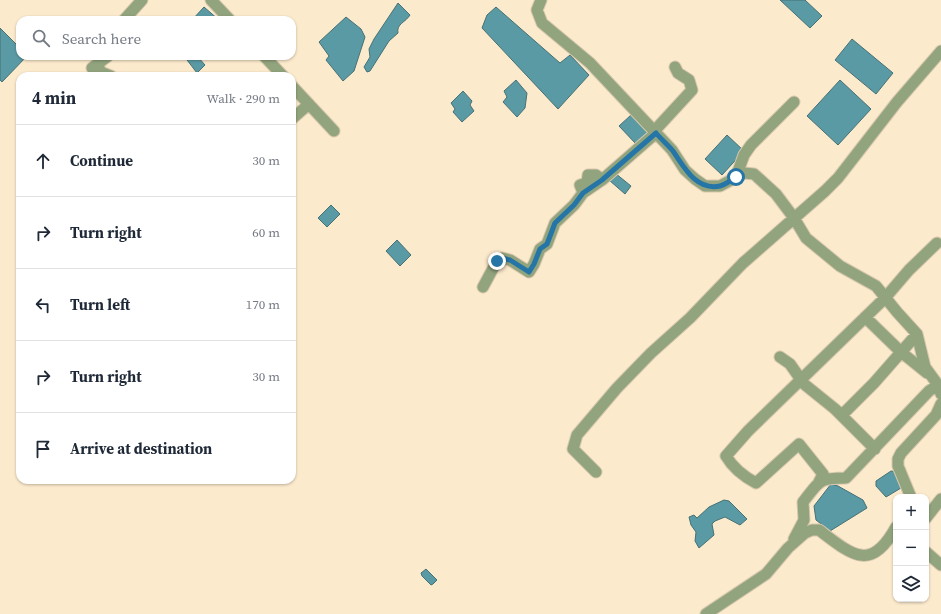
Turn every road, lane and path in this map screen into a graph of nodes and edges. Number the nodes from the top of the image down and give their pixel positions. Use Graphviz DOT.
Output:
graph roads {
  1 [pos="142,0"];
  2 [pos="212,0"];
  3 [pos="541,0"];
  4 [pos="128,16"];
  5 [pos="226,16"];
  6 [pos="941,51"];
  7 [pos="103,60"];
  8 [pos="268,60"];
  9 [pos="675,67"];
  10 [pos="101,72"];
  11 [pos="279,72"];
  12 [pos="296,90"];
  13 [pos="794,102"];
  14 [pos="309,104"];
  15 [pos="296,115"];
  16 [pos="334,131"];
  17 [pos="656,133"];
  18 [pos="736,177"];
  19 [pos="794,218"];
  20 [pos="937,243"];
  21 [pos="483,287"];
  22 [pos="885,298"];
  23 [pos="865,317"];
  24 [pos="917,334"];
  25 [pos="901,352"];
  26 [pos="780,357"];
  27 [pos="802,380"];
  28 [pos="938,385"];
  29 [pos="941,404"];
  30 [pos="842,415"];
  31 [pos="875,449"];
  32 [pos="596,472"];
  33 [pos="819,482"];
  34 [pos="910,494"];
  35 [pos="941,499"];
  36 [pos="929,514"];
  37 [pos="894,530"];
  38 [pos="788,548"];
  39 [pos="929,555"];
  40 [pos="941,565"];
  41 [pos="706,614"];
  1 -- 4 [label="street"];
  2 -- 5 [label="street"];
  3 -- 17 [label="street"];
  6 -- 19 [label="street"];
  7 -- 10 [label="street"];
  8 -- 11 [label="street"];
  9 -- 17 [label="street"];
  12 -- 14 [label="street"];
  13 -- 18 [label="street"];
  14 -- 15 [label="street"];
  14 -- 16 [label="street"];
  17 -- 18 [label="street"];
  17 -- 21 [label="street"];
  18 -- 19 [label="street"];
  19 -- 22 [label="street"];
  19 -- 32 [label="street"];
  20 -- 22 [label="street"];
  22 -- 23 [label="street"];
  22 -- 24 [label="street"];
  23 -- 25 [label="street"];
  23 -- 27 [label="street"];
  24 -- 25 [label="street"];
  24 -- 28 [label="street"];
  25 -- 28 [label="street"];
  25 -- 30 [label="street"];
  26 -- 27 [label="street"];
  27 -- 30 [label="street"];
  27 -- 33 [label="street"];
  28 -- 31 [label="street"];
  29 -- 34 [label="street"];
  30 -- 31 [label="street"];
  31 -- 33 [label="street"];
  33 -- 38 [label="street"];
  35 -- 36 [label="street"];
  37 -- 38 [label="street"];
  38 -- 41 [label="street"];
  39 -- 40 [label="street"];
}
